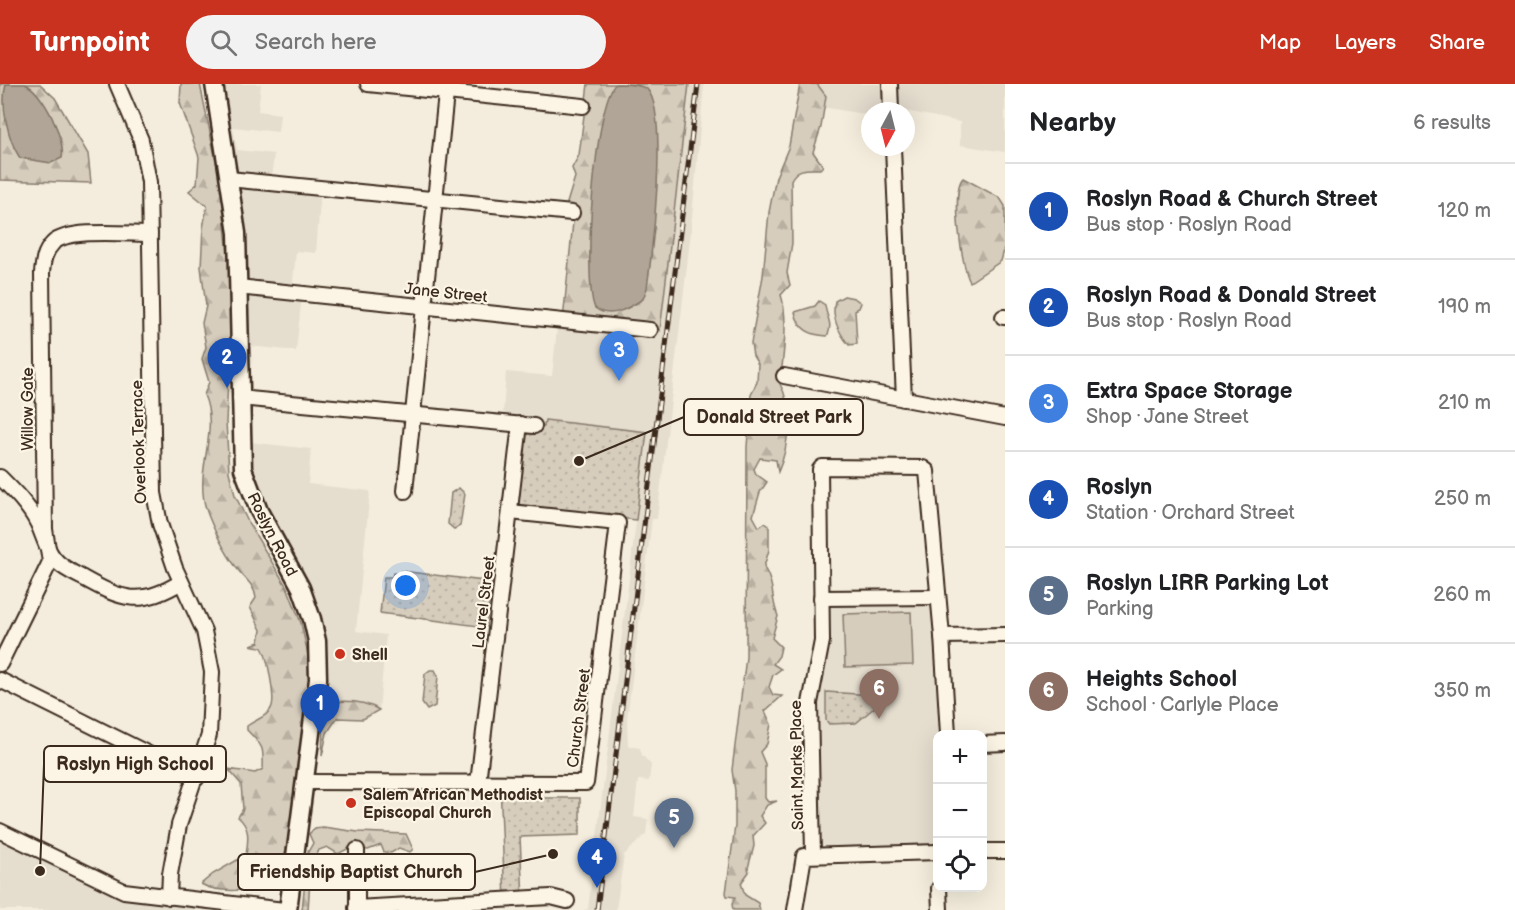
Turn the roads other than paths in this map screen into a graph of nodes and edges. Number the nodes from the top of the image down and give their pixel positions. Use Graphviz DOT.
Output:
graph roads {
  1 [pos="117,84"];
  2 [pos="214,84"];
  3 [pos="368,84"];
  4 [pos="890,84"];
  5 [pos="446,88"];
  6 [pos="891,102"];
  7 [pos="583,106"];
  8 [pos="893,156"];
  9 [pos="229,179"];
  10 [pos="435,199"];
  11 [pos="572,213"];
  12 [pos="150,234"];
  13 [pos="238,287"];
  14 [pos="424,306"];
  15 [pos="650,330"];
  16 [pos="784,376"];
  17 [pos="240,398"];
  18 [pos="904,399"];
  19 [pos="413,415"];
  20 [pos="1005,417"];
  21 [pos="0,477"];
  22 [pos="405,490"];
  23 [pos="510,512"];
  24 [pos="51,554"];
  25 [pos="181,582"];
  26 [pos="938,597"];
  27 [pos="821,598"];
  28 [pos="1005,635"];
  29 [pos="942,636"];
  30 [pos="0,664"];
  31 [pos="0,680"];
  32 [pos="948,730"];
  33 [pos="1005,743"];
  34 [pos="987,744"];
  35 [pos="197,778"];
  36 [pos="306,782"];
  37 [pos="478,783"];
  38 [pos="0,831"];
  39 [pos="357,850"];
  40 [pos="987,851"];
  41 [pos="1005,851"];
  42 [pos="933,852"];
  43 [pos="813,854"];
  44 [pos="939,892"];
  45 [pos="169,897"];
  46 [pos="567,901"];
  47 [pos="430,908"];
  48 [pos="357,909"];
  49 [pos="286,910"];
  50 [pos="795,910"];
  51 [pos="940,910"];
  1 -- 12 [label="street, Overlook Terrace"];
  2 -- 9 [label="main road, Roslyn Road"];
  3 -- 5 [label="street"];
  4 -- 6 [label="street"];
  5 -- 7 [label="street"];
  5 -- 10 [label="street"];
  8 -- 18 [label="street"];
  9 -- 10 [label="street"];
  9 -- 13 [label="main road, Roslyn Road"];
  10 -- 11 [label="street"];
  10 -- 14 [label="street"];
  12 -- 24 [label="street, Willow Gate"];
  12 -- 25 [label="street, Overlook Terrace"];
  13 -- 14 [label="street, Jane Street"];
  13 -- 17 [label="main road, Roslyn Road"];
  14 -- 15 [label="street, Jane Street"];
  14 -- 19 [label="street"];
  16 -- 18 [label="street"];
  17 -- 19 [label="street"];
  17 -- 36 [label="main road, Roslyn Road"];
  18 -- 20 [label="street"];
  19 -- 22 [label="street"];
  19 -- 23 [label="street, Laurel Street"];
  21 -- 24 [label="street"];
  23 -- 37 [label="street, Laurel Street"];
  23 -- 37 [label="street, Church Street"];
  24 -- 25 [label="street"];
  24 -- 30 [label="street, Willow Gate"];
  25 -- 35 [label="street, Overlook Terrace"];
  26 -- 27 [label="street"];
  26 -- 27 [label="street, Saint Marks Place"];
  26 -- 29 [label="street"];
  27 -- 43 [label="street, Saint Marks Place"];
  28 -- 29 [label="street"];
  29 -- 32 [label="street"];
  31 -- 35 [label="street"];
  33 -- 34 [label="street"];
  35 -- 45 [label="street, Overlook Terrace"];
  36 -- 37 [label="street, Church Street"];
  36 -- 49 [label="main road, Roslyn Road"];
  38 -- 45 [label="street"];
  39 -- 48 [label="street"];
  40 -- 41 [label="street"];
  42 -- 43 [label="street"];
  43 -- 50 [label="street"];
  44 -- 51 [label="street"];
  45 -- 49 [label="street"];
  46 -- 47 [label="street"];
  47 -- 48 [label="street"];
}
